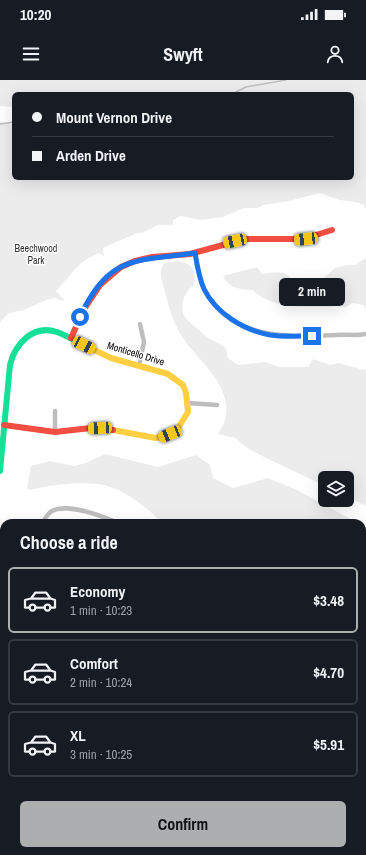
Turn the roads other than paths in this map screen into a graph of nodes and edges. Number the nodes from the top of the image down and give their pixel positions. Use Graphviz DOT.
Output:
graph roads {
  1 [pos="332,230"];
  2 [pos="195,253"];
  3 [pos="140,324"];
  4 [pos="366,334"];
  5 [pos="70,338"];
  6 [pos="139,366"];
  7 [pos="188,403"];
  8 [pos="217,405"];
  9 [pos="55,411"];
  10 [pos="4,425"];
  11 [pos="55,432"];
  12 [pos="0,471"];
  13 [pos="45,519"];
  14 [pos="106,519"];
  1 -- 2 [label="street"];
  2 -- 4 [label="street"];
  2 -- 5 [label="street"];
  3 -- 6 [label="street"];
  5 -- 6 [label="street, Monticello Drive"];
  5 -- 10 [label="street, Monticello Drive"];
  6 -- 7 [label="street, Monticello Drive"];
  7 -- 8 [label="street"];
  7 -- 11 [label="street"];
  9 -- 11 [label="street"];
  10 -- 11 [label="street"];
  10 -- 12 [label="street, Monticello Drive"];
  13 -- 14 [label="street"];
}
